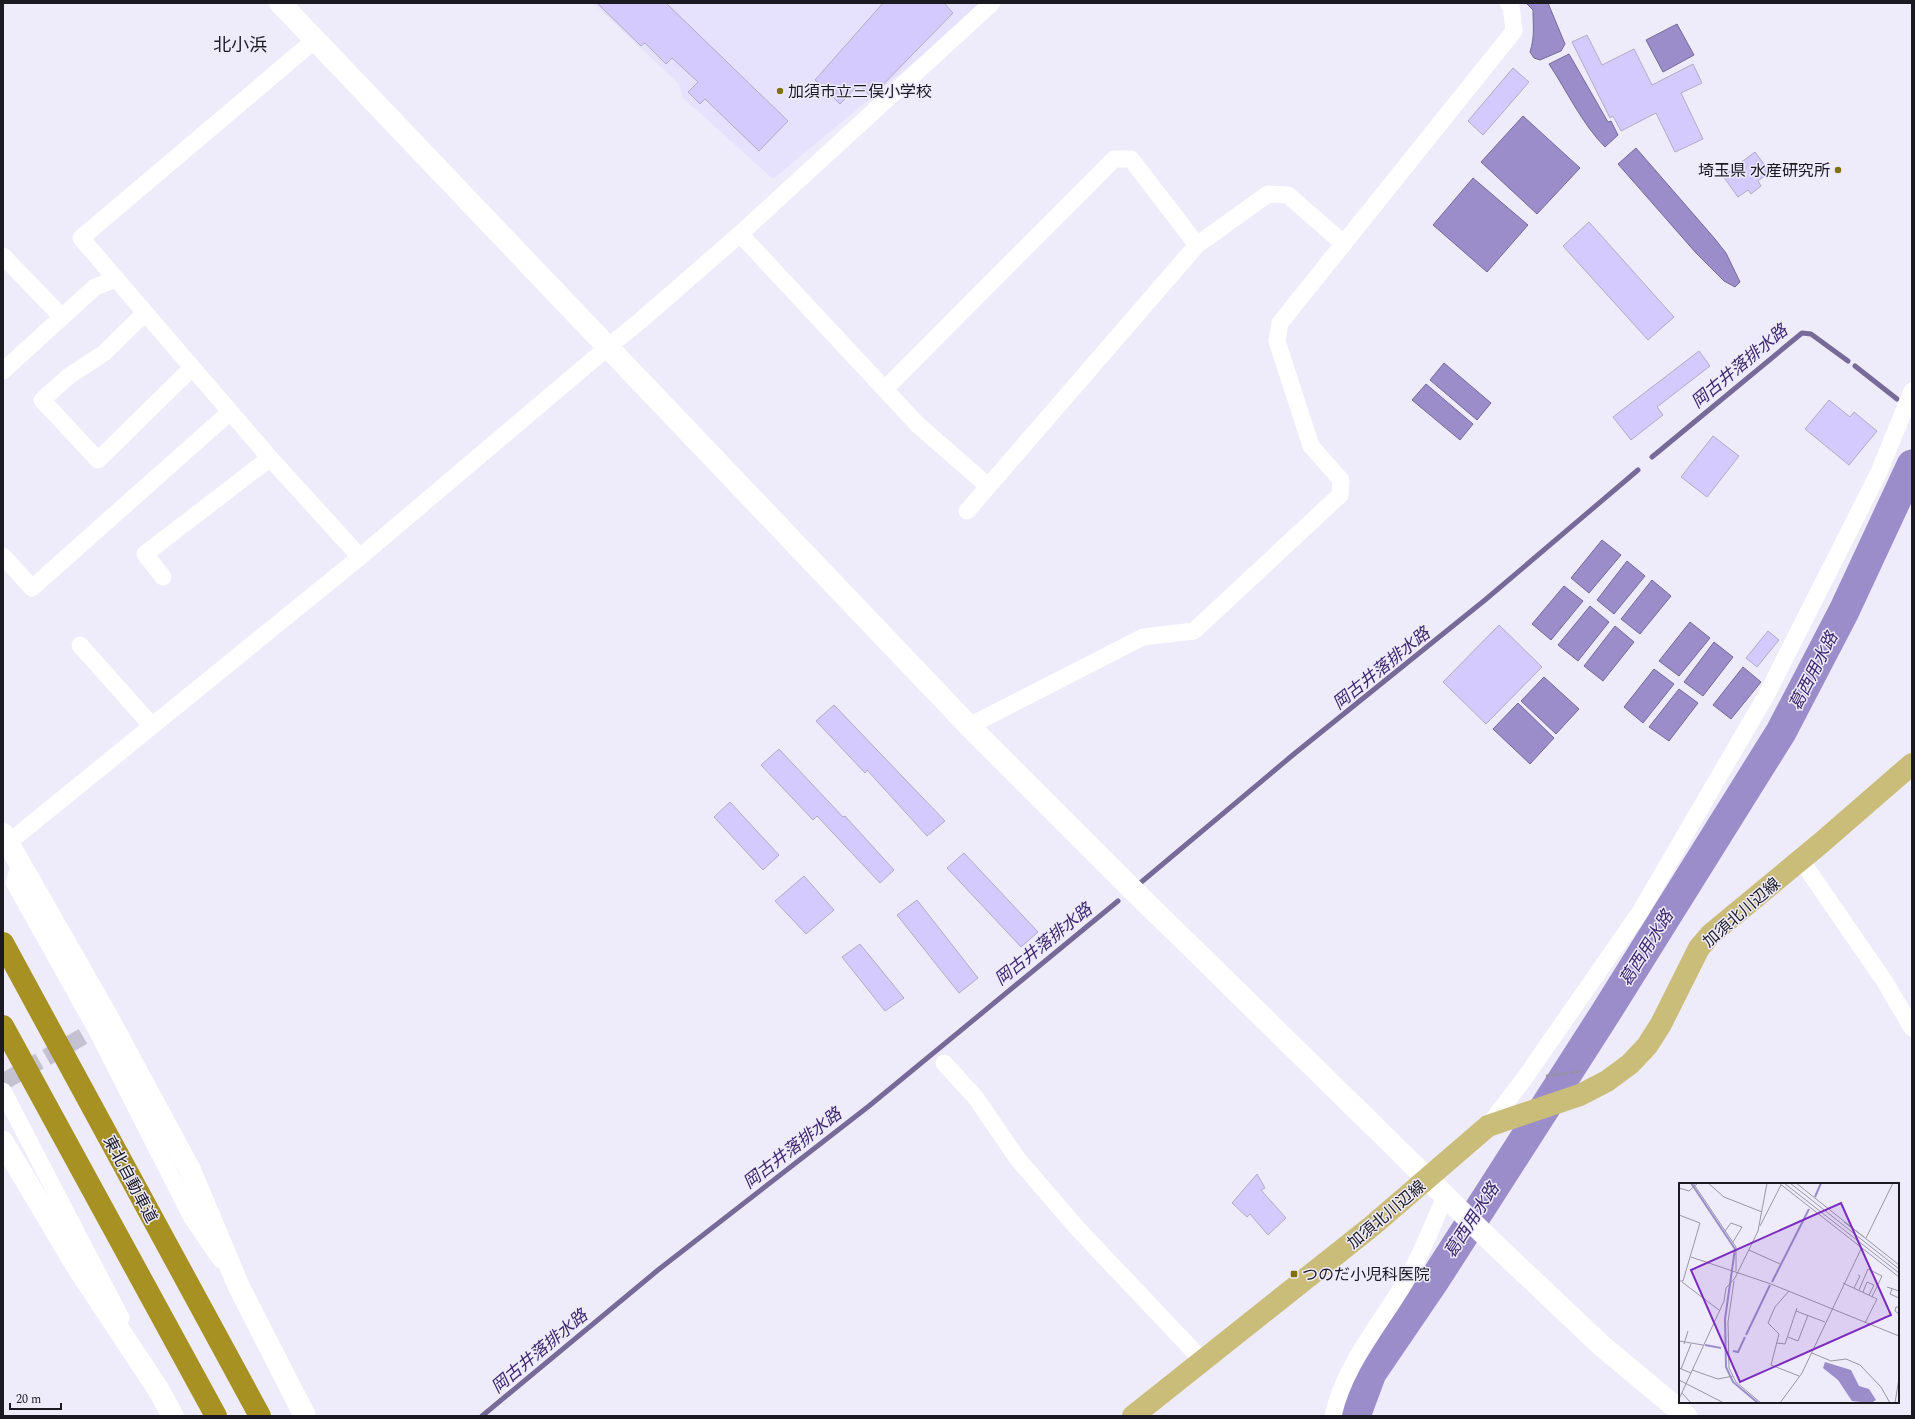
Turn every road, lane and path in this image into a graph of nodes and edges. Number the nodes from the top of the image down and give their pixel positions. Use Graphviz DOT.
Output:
graph roads {
  1 [pos="280,3"];
  2 [pos="992,3"];
  3 [pos="1508,3"];
  4 [pos="316,39"];
  5 [pos="740,234"];
  6 [pos="1344,244"];
  7 [pos="1197,245"];
  8 [pos="3,256"];
  9 [pos="116,280"];
  10 [pos="145,313"];
  11 [pos="62,317"];
  12 [pos="608,347"];
  13 [pos="192,368"];
  14 [pos="3,371"];
  15 [pos="884,389"];
  16 [pos="1912,391"];
  17 [pos="230,412"];
  18 [pos="270,458"];
  19 [pos="988,486"];
  20 [pos="967,511"];
  21 [pos="3,556"];
  22 [pos="360,557"];
  23 [pos="163,577"];
  24 [pos="80,645"];
  25 [pos="152,726"];
  26 [pos="969,726"];
  27 [pos="1912,764"];
  28 [pos="6,839"];
  29 [pos="1801,860"];
  30 [pos="3,942"];
  31 [pos="3,1026"];
  32 [pos="1912,1028"];
  33 [pos="944,1063"];
  34 [pos="1590,1070"];
  35 [pos="1524,1079"];
  36 [pos="3,1091"];
  37 [pos="1488,1126"];
  38 [pos="3,1142"];
  39 [pos="1429,1178"];
  40 [pos="1446,1195"];
  41 [pos="1203,1361"];
  42 [pos="158,1389"];
  43 [pos="173,1416"];
  44 [pos="216,1416"];
  45 [pos="260,1416"];
  46 [pos="305,1416"];
  47 [pos="1133,1416"];
  48 [pos="1333,1416"];
  49 [pos="1686,1416"];
  1 -- 4 [label="street"];
  2 -- 5 [label="street"];
  3 -- 6 [label="street"];
  4 -- 9 [label="street"];
  4 -- 12 [label="street"];
  5 -- 12 [label="street"];
  5 -- 15 [label="street"];
  6 -- 7 [label="street"];
  6 -- 26 [label="street"];
  7 -- 15 [label="street"];
  7 -- 19 [label="street"];
  8 -- 11 [label="street"];
  9 -- 10 [label="street"];
  9 -- 11 [label="street"];
  10 -- 13 [label="street"];
  10 -- 13 [label="street"];
  11 -- 14 [label="street"];
  12 -- 22 [label="street"];
  12 -- 26 [label="street"];
  13 -- 17 [label="street"];
  15 -- 19 [label="street"];
  16 -- 35 [label="street"];
  17 -- 18 [label="street"];
  17 -- 21 [label="street"];
  18 -- 22 [label="street"];
  18 -- 23 [label="street"];
  19 -- 20 [label="street"];
  22 -- 25 [label="street"];
  24 -- 25 [label="street"];
  25 -- 28 [label="street"];
  26 -- 39 [label="street"];
  27 -- 29 [label="main road, 加須北川辺線"];
  28 -- 46 [label="street"];
  29 -- 32 [label="street"];
  29 -- 37 [label="main road, 加須北川辺線"];
  30 -- 45 [label="highway, 東北自動車道"];
  31 -- 44 [label="highway"];
  33 -- 41 [label="street"];
  34 -- 35 [label="path"];
  35 -- 37 [label="street"];
  36 -- 42 [label="street"];
  37 -- 39 [label="main road, 加須北川辺線"];
  38 -- 42 [label="street"];
  39 -- 40 [label="street"];
  39 -- 41 [label="main road, 加須北川辺線"];
  40 -- 48 [label="street"];
  40 -- 49 [label="street"];
  41 -- 47 [label="main road, 加須北川辺線"];
  42 -- 43 [label="street"];
}
